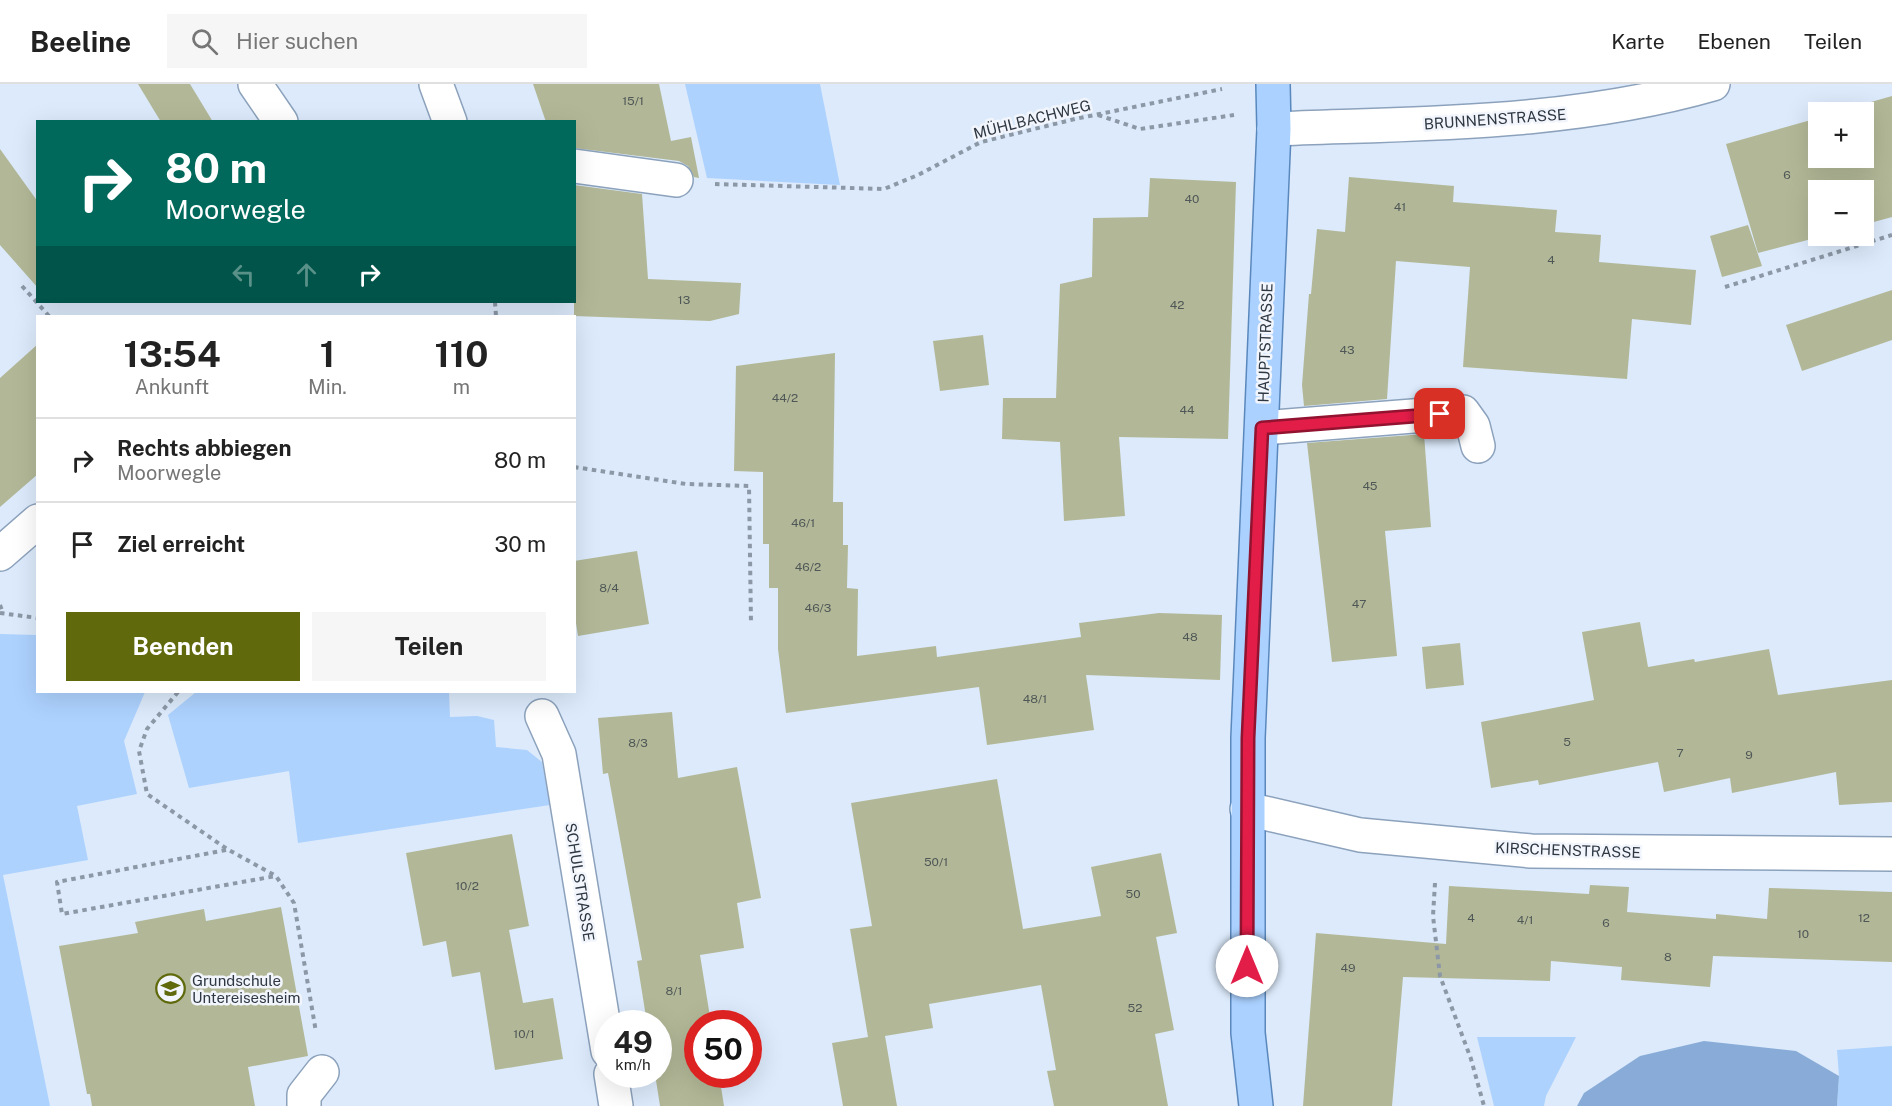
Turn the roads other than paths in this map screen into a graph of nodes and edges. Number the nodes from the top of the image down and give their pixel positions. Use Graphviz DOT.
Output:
graph roads {
  1 [pos="255,84"];
  2 [pos="436,84"];
  3 [pos="1713,84"];
  4 [pos="1274,107"];
  5 [pos="280,120"];
  6 [pos="449,120"];
  7 [pos="576,166"];
  8 [pos="676,180"];
  9 [pos="1262,428"];
  10 [pos="1478,446"];
  11 [pos="36,523"];
  12 [pos="0,554"];
  13 [pos="542,716"];
  14 [pos="1247,809"];
  15 [pos="1892,854"];
  16 [pos="601,1010"];
  17 [pos="322,1072"];
  18 [pos="613,1088"];
  19 [pos="304,1106"];
  20 [pos="616,1106"];
  21 [pos="1256,1106"];
  1 -- 5 [label="street"];
  2 -- 6 [label="street"];
  3 -- 4 [label="street, BRUNNENSTRASSE"];
  4 -- 9 [label="main road, HAUPTSTRASSE"];
  7 -- 8 [label="street"];
  9 -- 10 [label="street"];
  9 -- 14 [label="main road, HAUPTSTRASSE"];
  11 -- 12 [label="street"];
  13 -- 16 [label="street, SCHULSTRASSE"];
  14 -- 15 [label="street, KIRSCHENSTRASSE"];
  14 -- 21 [label="main road, HAUPTSTRASSE"];
  17 -- 19 [label="street"];
  18 -- 20 [label="street"];
}
